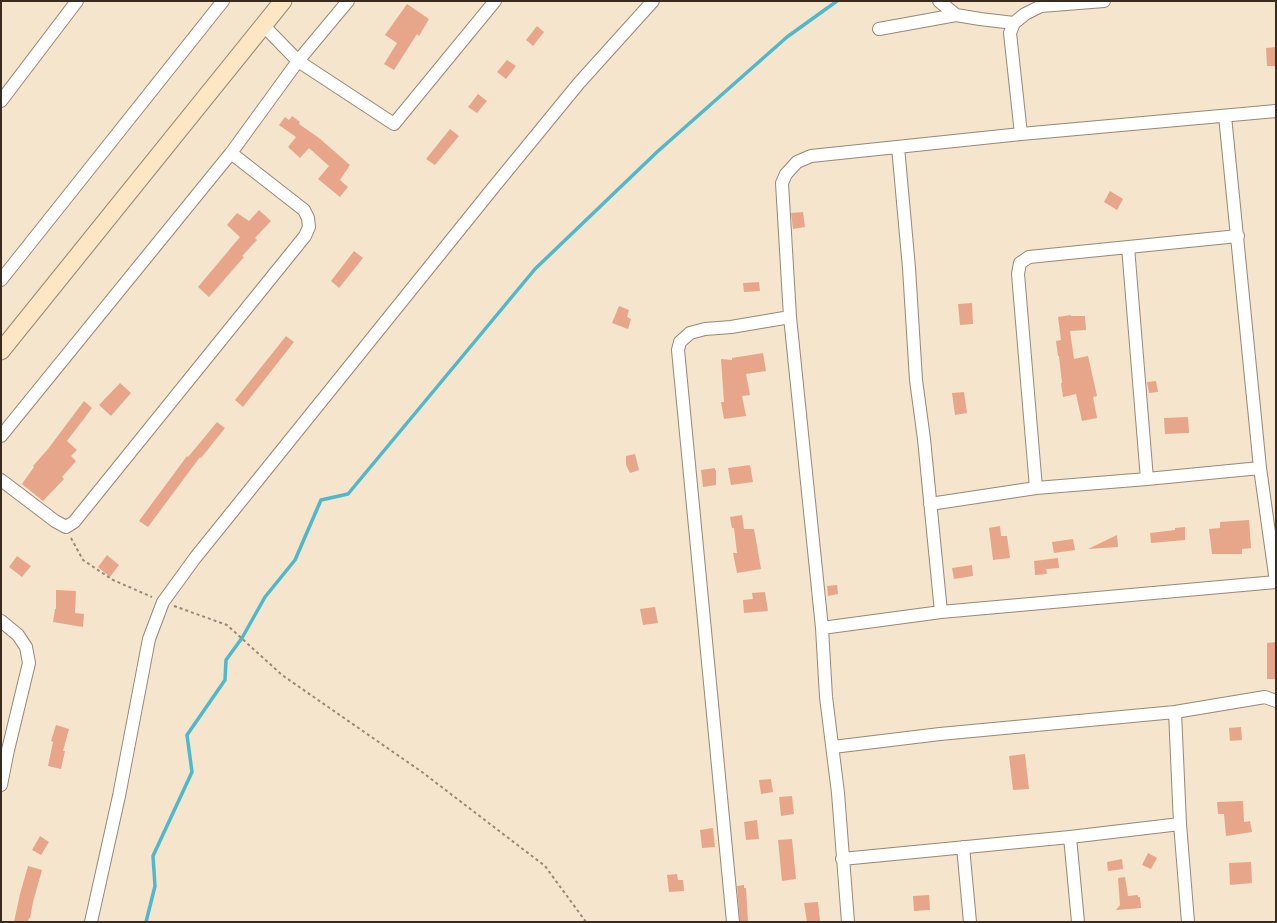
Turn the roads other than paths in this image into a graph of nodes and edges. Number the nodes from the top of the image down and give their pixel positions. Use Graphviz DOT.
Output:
graph roads {
  1 [pos="77,1"];
  2 [pos="223,1"];
  3 [pos="282,1"];
  4 [pos="348,1"];
  5 [pos="495,1"];
  6 [pos="653,1"];
  7 [pos="939,1"];
  8 [pos="1104,1"];
  9 [pos="956,15"];
  10 [pos="1014,23"];
  11 [pos="263,25"];
  12 [pos="879,29"];
  13 [pos="298,61"];
  14 [pos="1,101"];
  15 [pos="1276,111"];
  16 [pos="1225,116"];
  17 [pos="1021,134"];
  18 [pos="898,147"];
  19 [pos="231,153"];
  20 [pos="1238,236"];
  21 [pos="1128,247"];
  22 [pos="1,280"];
  23 [pos="790,317"];
  24 [pos="1,351"];
  25 [pos="1,436"];
  26 [pos="1260,468"];
  27 [pos="1147,479"];
  28 [pos="1,480"];
  29 [pos="1036,488"];
  30 [pos="930,504"];
  31 [pos="1276,582"];
  32 [pos="941,612"];
  33 [pos="1,621"];
  34 [pos="822,628"];
  35 [pos="1276,701"];
  36 [pos="1175,712"];
  37 [pos="833,747"];
  38 [pos="4,749"];
  39 [pos="1,784"];
  40 [pos="1180,824"];
  41 [pos="1070,837"];
  42 [pos="963,847"];
  43 [pos="842,859"];
  44 [pos="91,922"];
  45 [pos="733,922"];
  46 [pos="848,922"];
  47 [pos="970,922"];
  48 [pos="1078,922"];
  49 [pos="1188,922"];
  1 -- 14 [label="street"];
  2 -- 22 [label="street"];
  3 -- 11 [label="street"];
  4 -- 13 [label="street"];
  5 -- 13 [label="street"];
  6 -- 44 [label="street"];
  7 -- 9 [label="street"];
  8 -- 10 [label="street"];
  9 -- 10 [label="street"];
  9 -- 12 [label="street"];
  10 -- 17 [label="street"];
  11 -- 13 [label="street"];
  11 -- 24 [label="street"];
  13 -- 19 [label="street"];
  15 -- 16 [label="street"];
  16 -- 17 [label="street"];
  16 -- 20 [label="street"];
  17 -- 18 [label="street"];
  18 -- 23 [label="street"];
  18 -- 30 [label="street"];
  19 -- 25 [label="street"];
  19 -- 28 [label="street"];
  20 -- 21 [label="street"];
  20 -- 26 [label="street"];
  21 -- 27 [label="street"];
  21 -- 29 [label="street"];
  23 -- 34 [label="street"];
  23 -- 45 [label="street"];
  26 -- 27 [label="street"];
  26 -- 31 [label="street"];
  27 -- 29 [label="street"];
  29 -- 30 [label="street"];
  30 -- 32 [label="street"];
  31 -- 32 [label="street"];
  32 -- 34 [label="street"];
  33 -- 38 [label="street"];
  34 -- 37 [label="street"];
  35 -- 36 [label="street"];
  36 -- 37 [label="street"];
  36 -- 40 [label="street"];
  37 -- 43 [label="street"];
  38 -- 39 [label="street"];
  40 -- 41 [label="street"];
  40 -- 49 [label="street"];
  41 -- 42 [label="street"];
  41 -- 48 [label="street"];
  42 -- 43 [label="street"];
  42 -- 47 [label="street"];
  43 -- 46 [label="street"];
}
